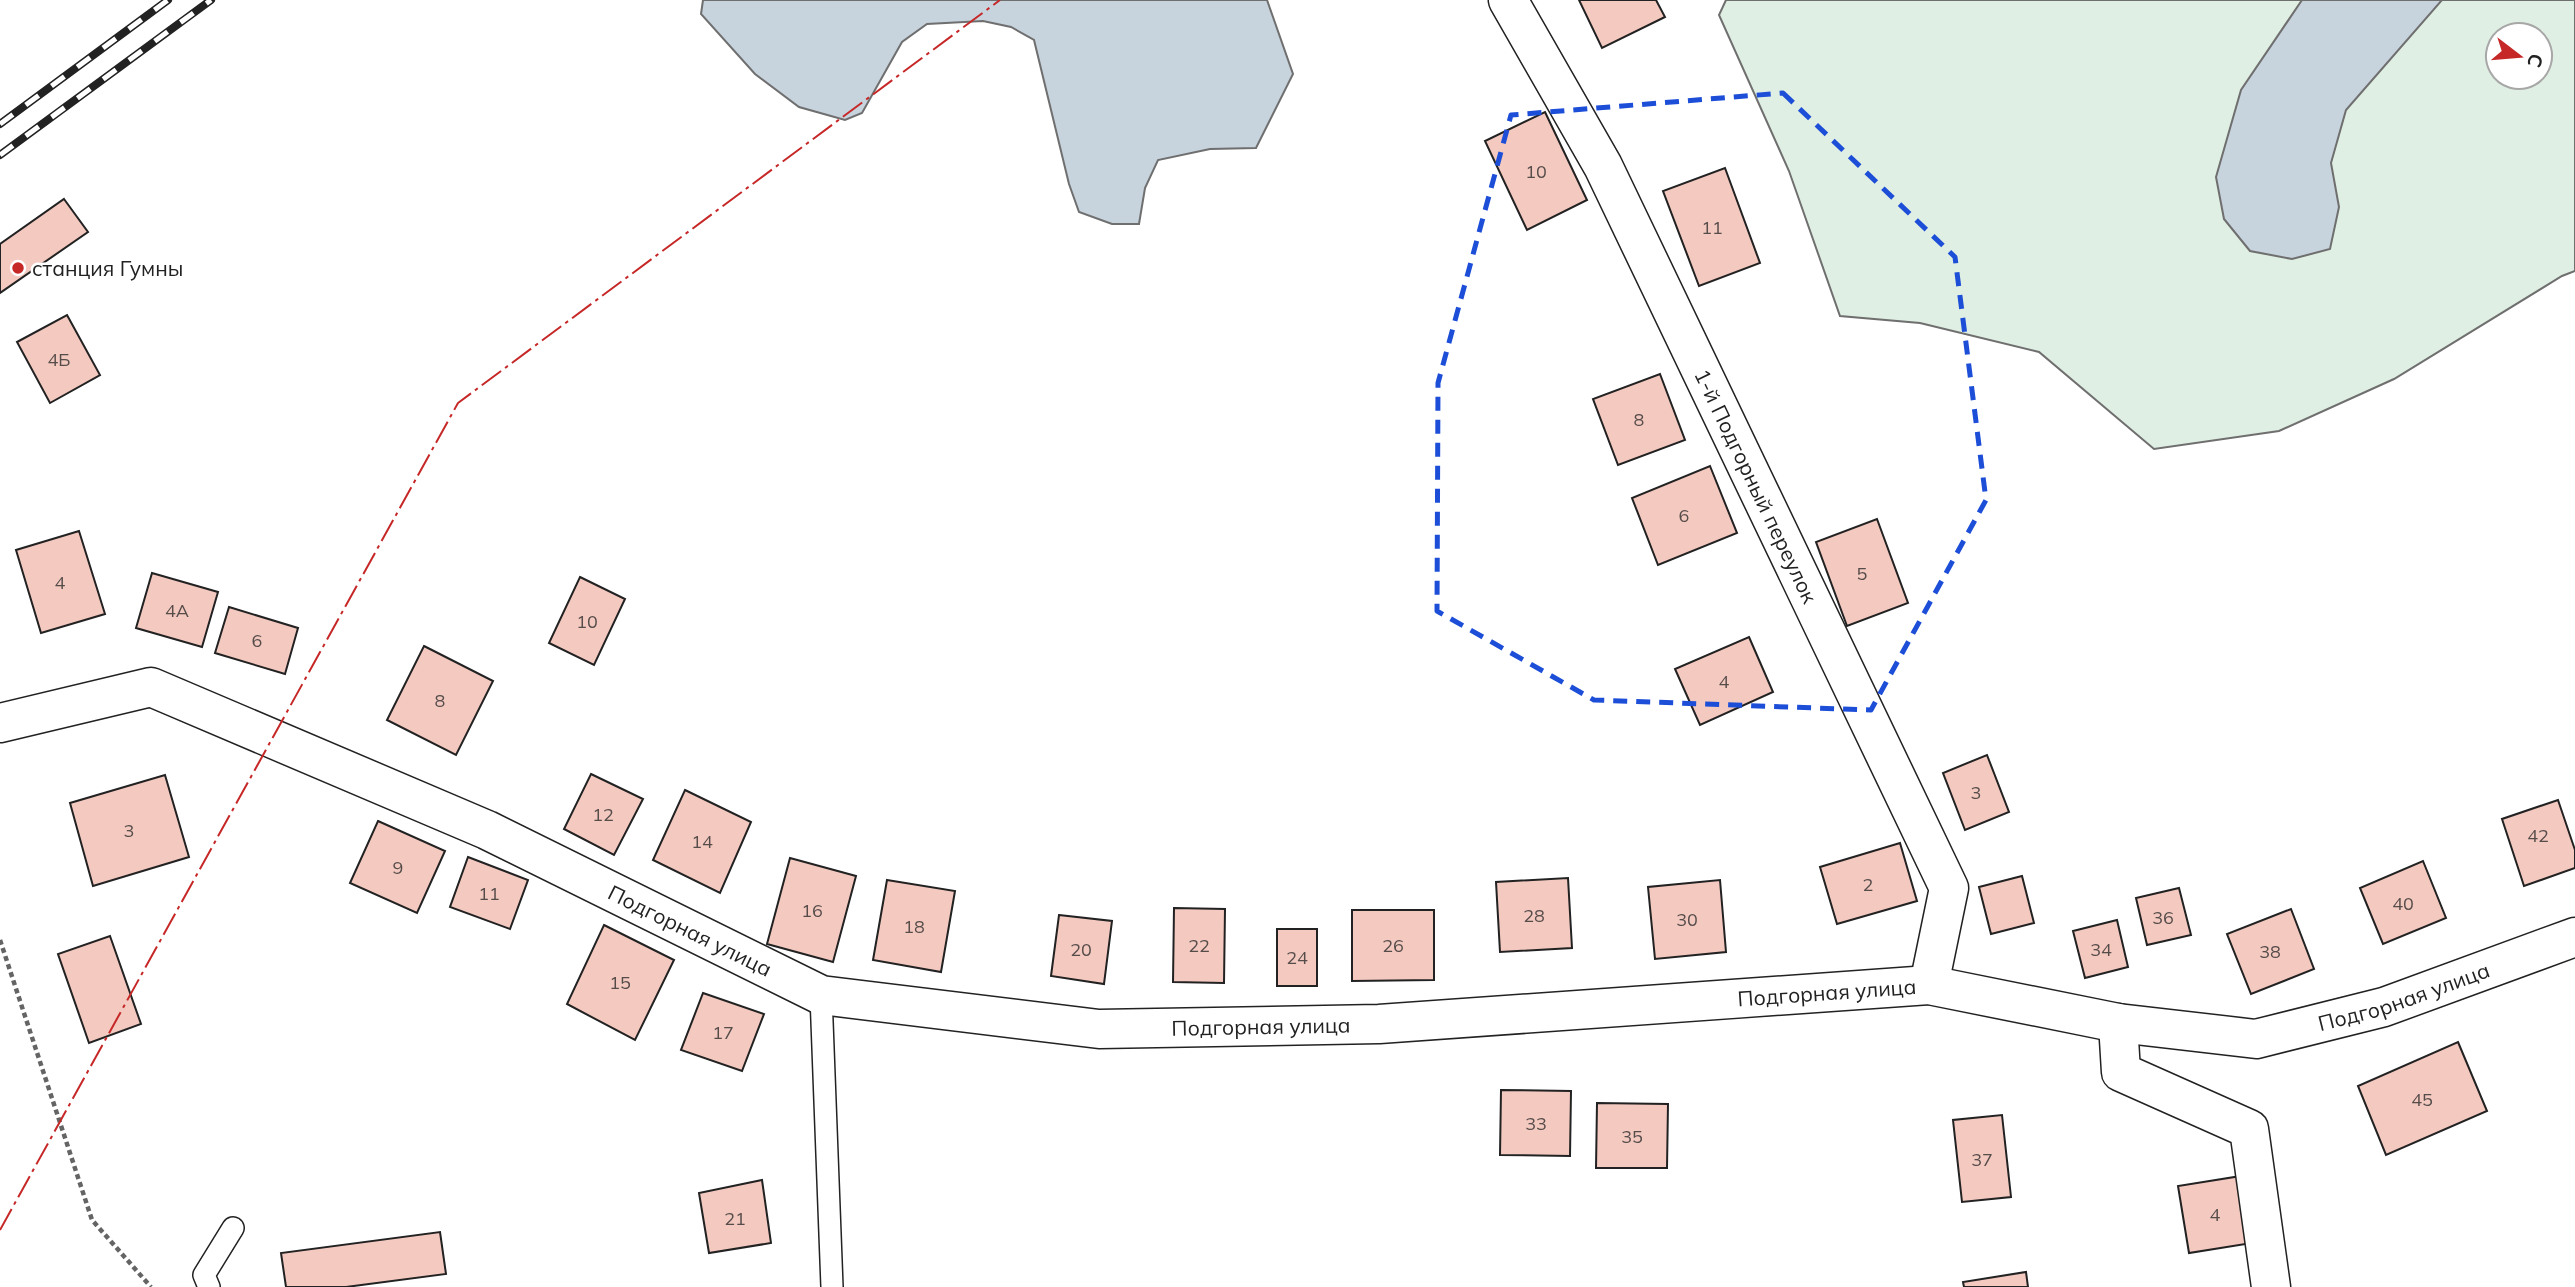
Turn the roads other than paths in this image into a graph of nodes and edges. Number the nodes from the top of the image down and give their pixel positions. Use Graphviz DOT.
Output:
graph roads {
  1 [pos="1508,0"];
  2 [pos="0,723"];
  3 [pos="2575,937"];
  4 [pos="1929,985"];
  5 [pos="821,995"];
  6 [pos="2118,1023"];
  7 [pos="233,1228"];
  8 [pos="209,1287"];
  9 [pos="832,1287"];
  10 [pos="2271,1287"];
  1 -- 4 [label="street, 1-й Подгорный переулок"];
  2 -- 5 [label="street, Подгорная улица"];
  3 -- 6 [label="street, Подгорная улица"];
  4 -- 5 [label="street, Подгорная улица"];
  4 -- 6 [label="street, Подгорная улица"];
  5 -- 9 [label="lane"];
  6 -- 10 [label="street"];
  7 -- 8 [label="lane"];
}
